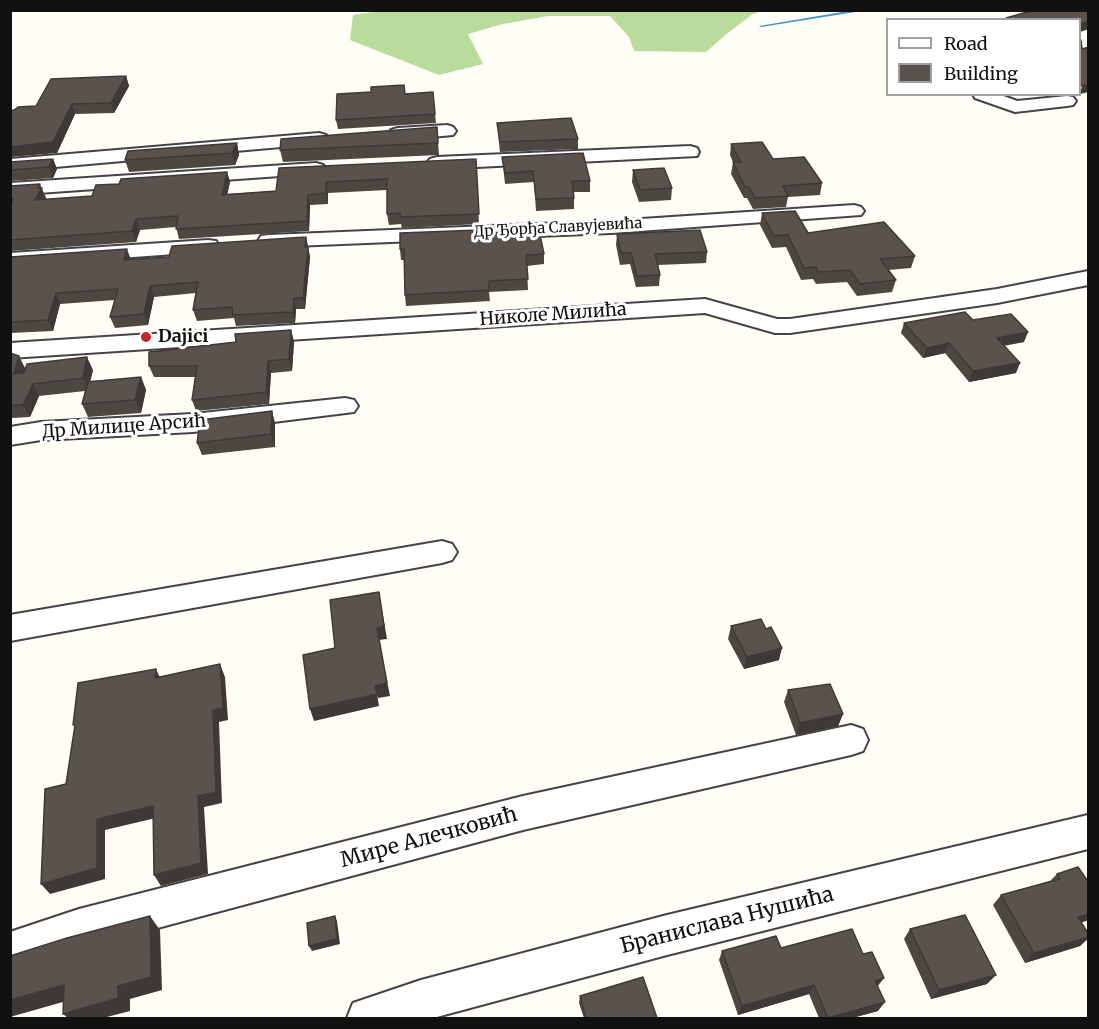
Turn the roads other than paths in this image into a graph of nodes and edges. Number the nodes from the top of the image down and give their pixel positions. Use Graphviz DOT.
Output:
graph roads {
  1 [pos="985,96"];
  2 [pos="1067,101"];
  3 [pos="447,131"];
  4 [pos="376,135"];
  5 [pos="341,137"];
  6 [pos="690,152"];
  7 [pos="421,164"];
  8 [pos="10,165"];
  9 [pos="339,168"];
  10 [pos="10,189"];
  11 [pos="854,211"];
  12 [pos="255,243"];
  13 [pos="231,244"];
  14 [pos="10,260"];
  15 [pos="1089,278"];
  16 [pos="10,351"];
  17 [pos="345,406"];
  18 [pos="10,436"];
  19 [pos="442,552"];
  20 [pos="10,628"];
  21 [pos="851,740"];
  22 [pos="1089,832"];
  23 [pos="10,952"];
  24 [pos="368,1018"];
  1 -- 2 [label="street"];
  3 -- 4 [label="street"];
  5 -- 8 [label="street"];
  6 -- 7 [label="street"];
  9 -- 10 [label="street"];
  11 -- 12 [label="street, Др Ђорђа Славујевића"];
  13 -- 14 [label="street"];
  15 -- 16 [label="street, Николе Милића"];
  17 -- 18 [label="street, Др Милице Арсић"];
  19 -- 20 [label="street"];
  21 -- 23 [label="street, Мире Алечковић"];
  22 -- 24 [label="street, Бранислава Нушића"];
}
